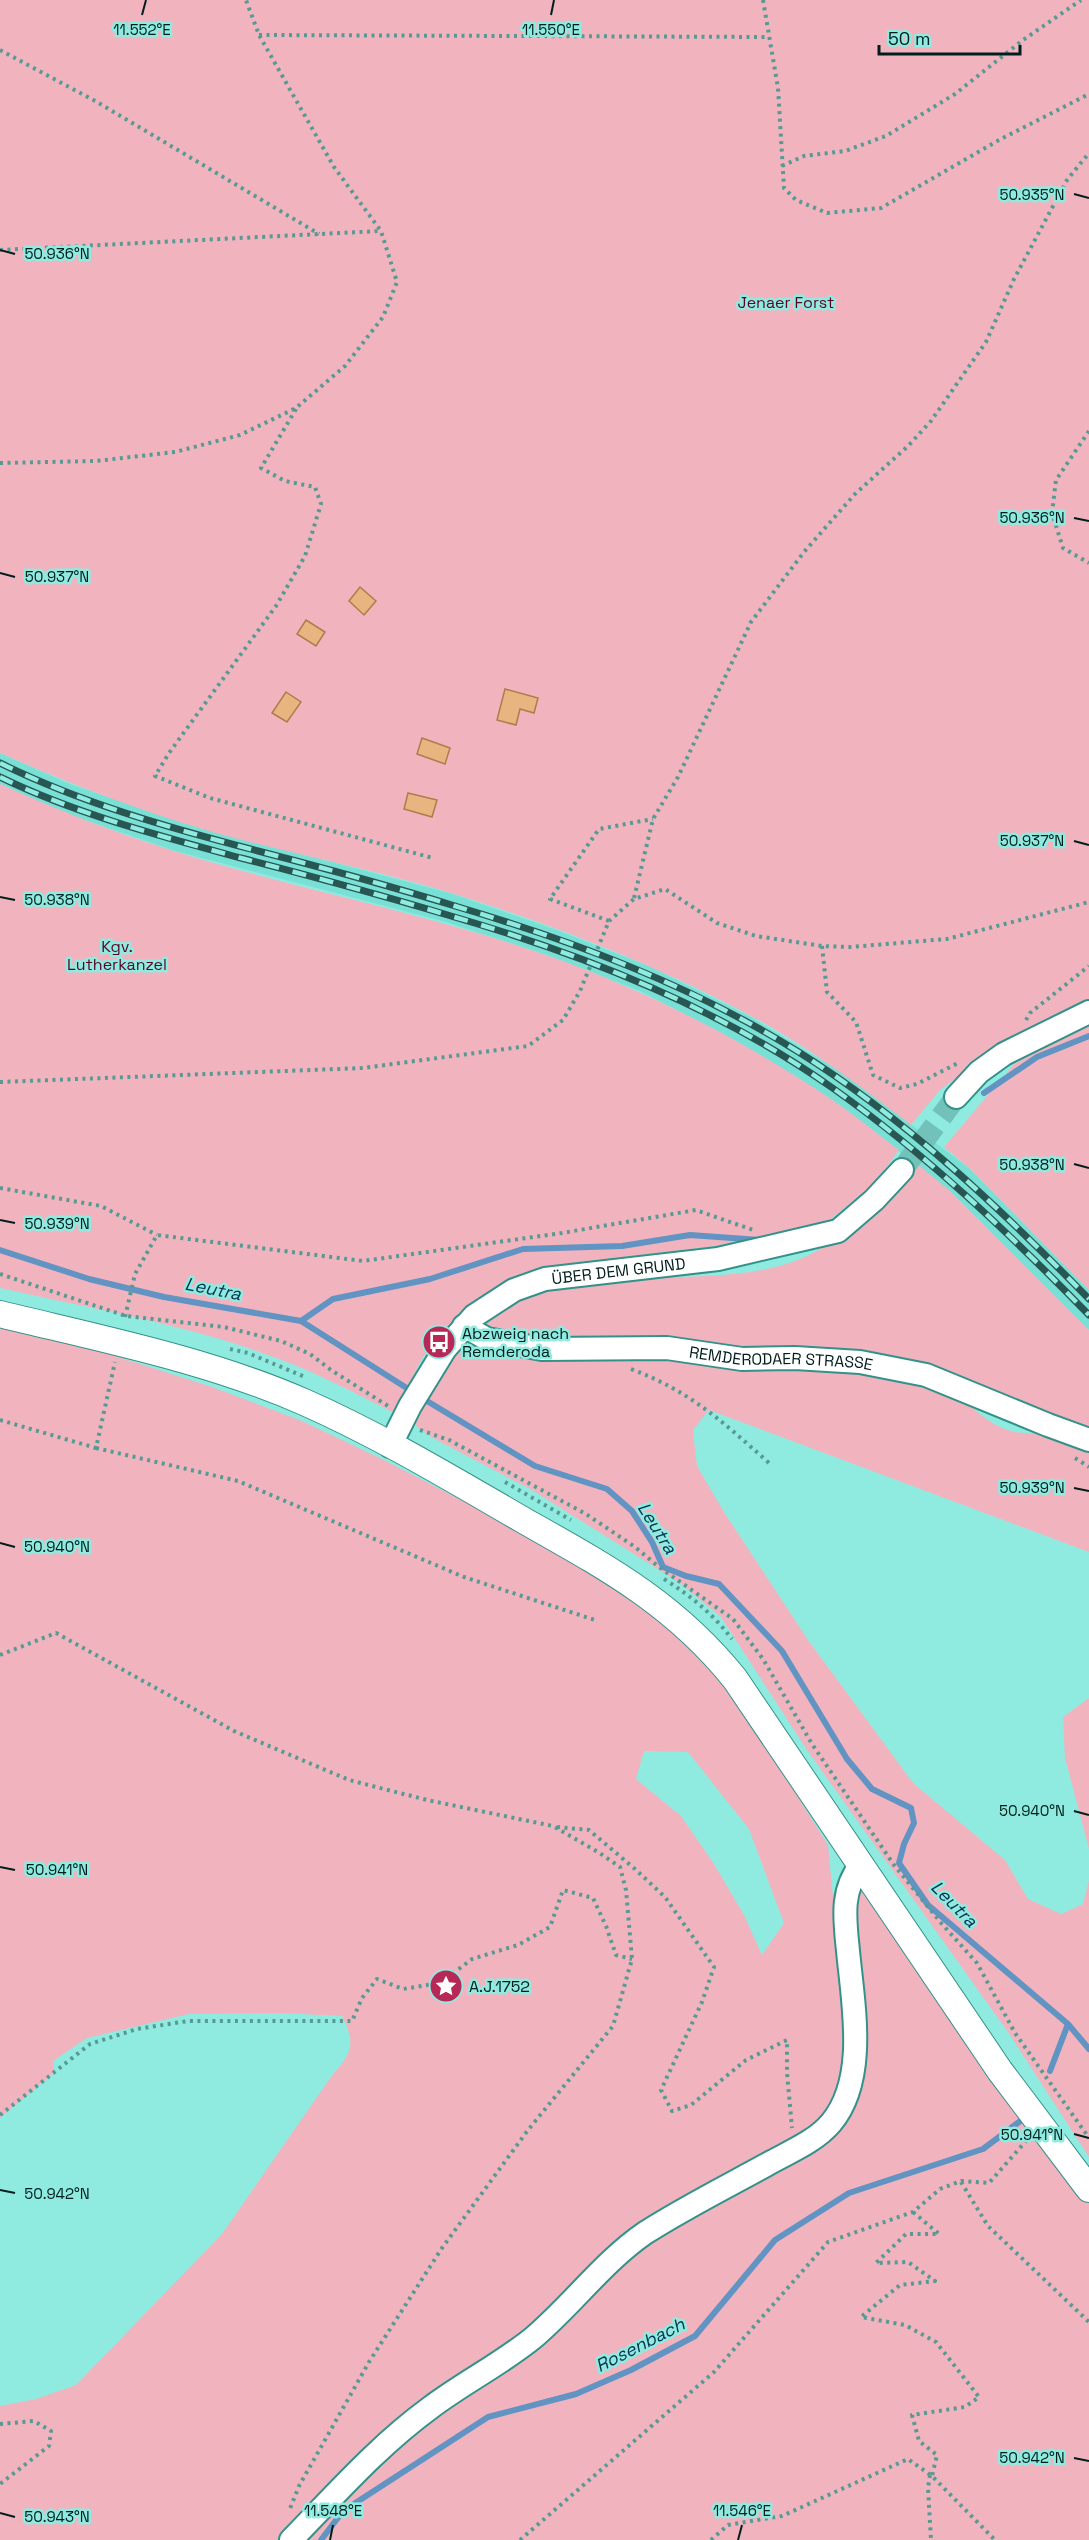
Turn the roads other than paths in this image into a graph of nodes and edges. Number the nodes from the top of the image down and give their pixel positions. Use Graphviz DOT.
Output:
graph roads {
  1 [pos="1089,1012"];
  2 [pos="956,1097"];
  3 [pos="902,1170"];
  4 [pos="0,1314"];
  5 [pos="464,1326"];
  6 [pos="401,1425"];
  7 [pos="1089,1440"];
  8 [pos="861,1864"];
  9 [pos="1089,2189"];
  10 [pos="289,2529"];
  1 -- 2 [label="street"];
  3 -- 5 [label="street, ÜBER DEM GRUND"];
  4 -- 6 [label="main road"];
  5 -- 6 [label="street, ÜBER DEM GRUND"];
  5 -- 7 [label="street, REMDERODAER STRASSE"];
  6 -- 8 [label="main road"];
  8 -- 9 [label="main road"];
  8 -- 10 [label="street"];
}
